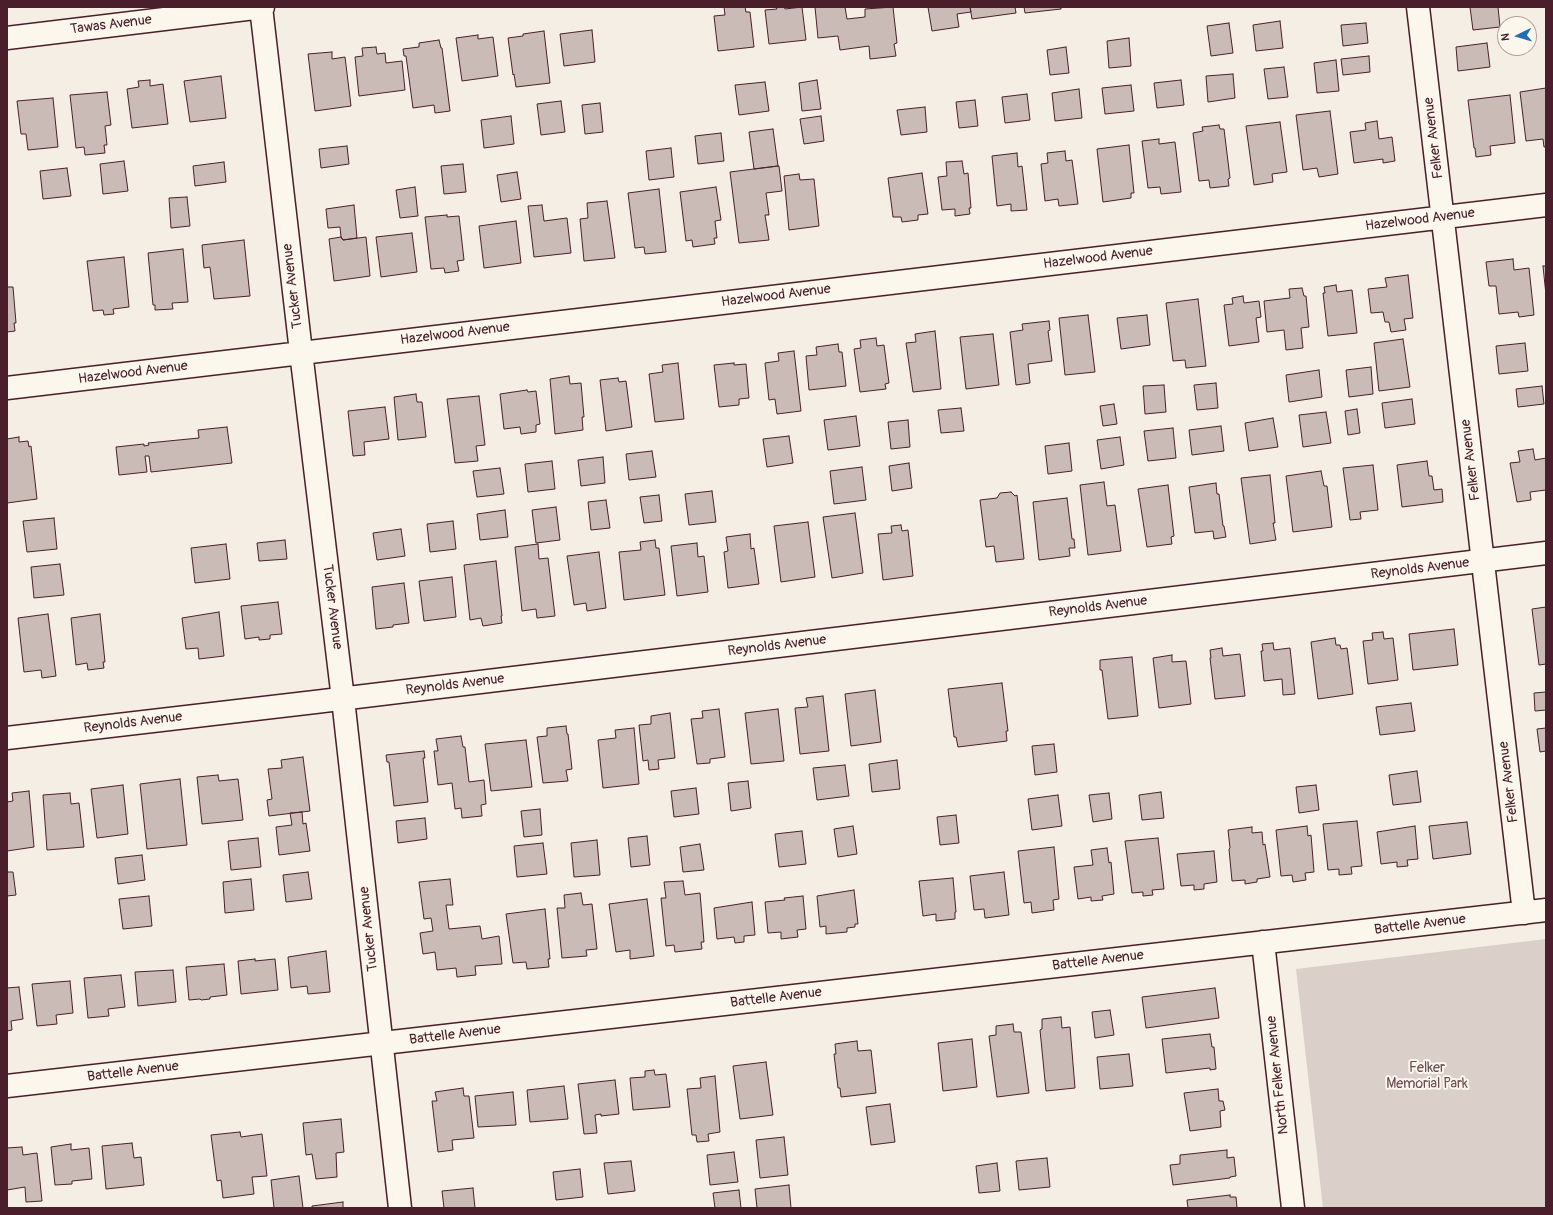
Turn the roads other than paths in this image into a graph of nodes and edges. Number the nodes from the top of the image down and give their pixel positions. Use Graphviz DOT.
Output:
graph roads {
  1 [pos="262,7"];
  2 [pos="1418,7"];
  3 [pos="7,38"];
  4 [pos="1546,205"];
  5 [pos="1443,217"];
  6 [pos="301,352"];
  7 [pos="7,388"];
  8 [pos="1546,553"];
  9 [pos="1483,561"];
  10 [pos="344,699"];
  11 [pos="7,738"];
  12 [pos="1546,910"];
  13 [pos="1524,913"];
  14 [pos="1263,942"];
  15 [pos="381,1043"];
  16 [pos="7,1086"];
  17 [pos="400,1208"];
  18 [pos="1293,1208"];
  1 -- 3 [label="street, Tawas Avenue"];
  1 -- 6 [label="street, Tucker Avenue"];
  2 -- 5 [label="street, Felker Avenue"];
  4 -- 5 [label="street, Hazelwood Avenue"];
  5 -- 6 [label="street, Hazelwood Avenue"];
  5 -- 9 [label="street, Felker Avenue"];
  6 -- 7 [label="street, Hazelwood Avenue"];
  6 -- 10 [label="street, Tucker Avenue"];
  8 -- 9 [label="street, Reynolds Avenue"];
  9 -- 10 [label="street, Reynolds Avenue"];
  9 -- 13 [label="street, Felker Avenue"];
  10 -- 11 [label="street, Reynolds Avenue"];
  10 -- 15 [label="street, Tucker Avenue"];
  12 -- 13 [label="street, Battelle Avenue"];
  13 -- 14 [label="street, Battelle Avenue"];
  14 -- 15 [label="street, Battelle Avenue"];
  14 -- 18 [label="street, North Felker Avenue"];
  15 -- 16 [label="street, Battelle Avenue"];
  15 -- 17 [label="street, Tucker Avenue"];
}
